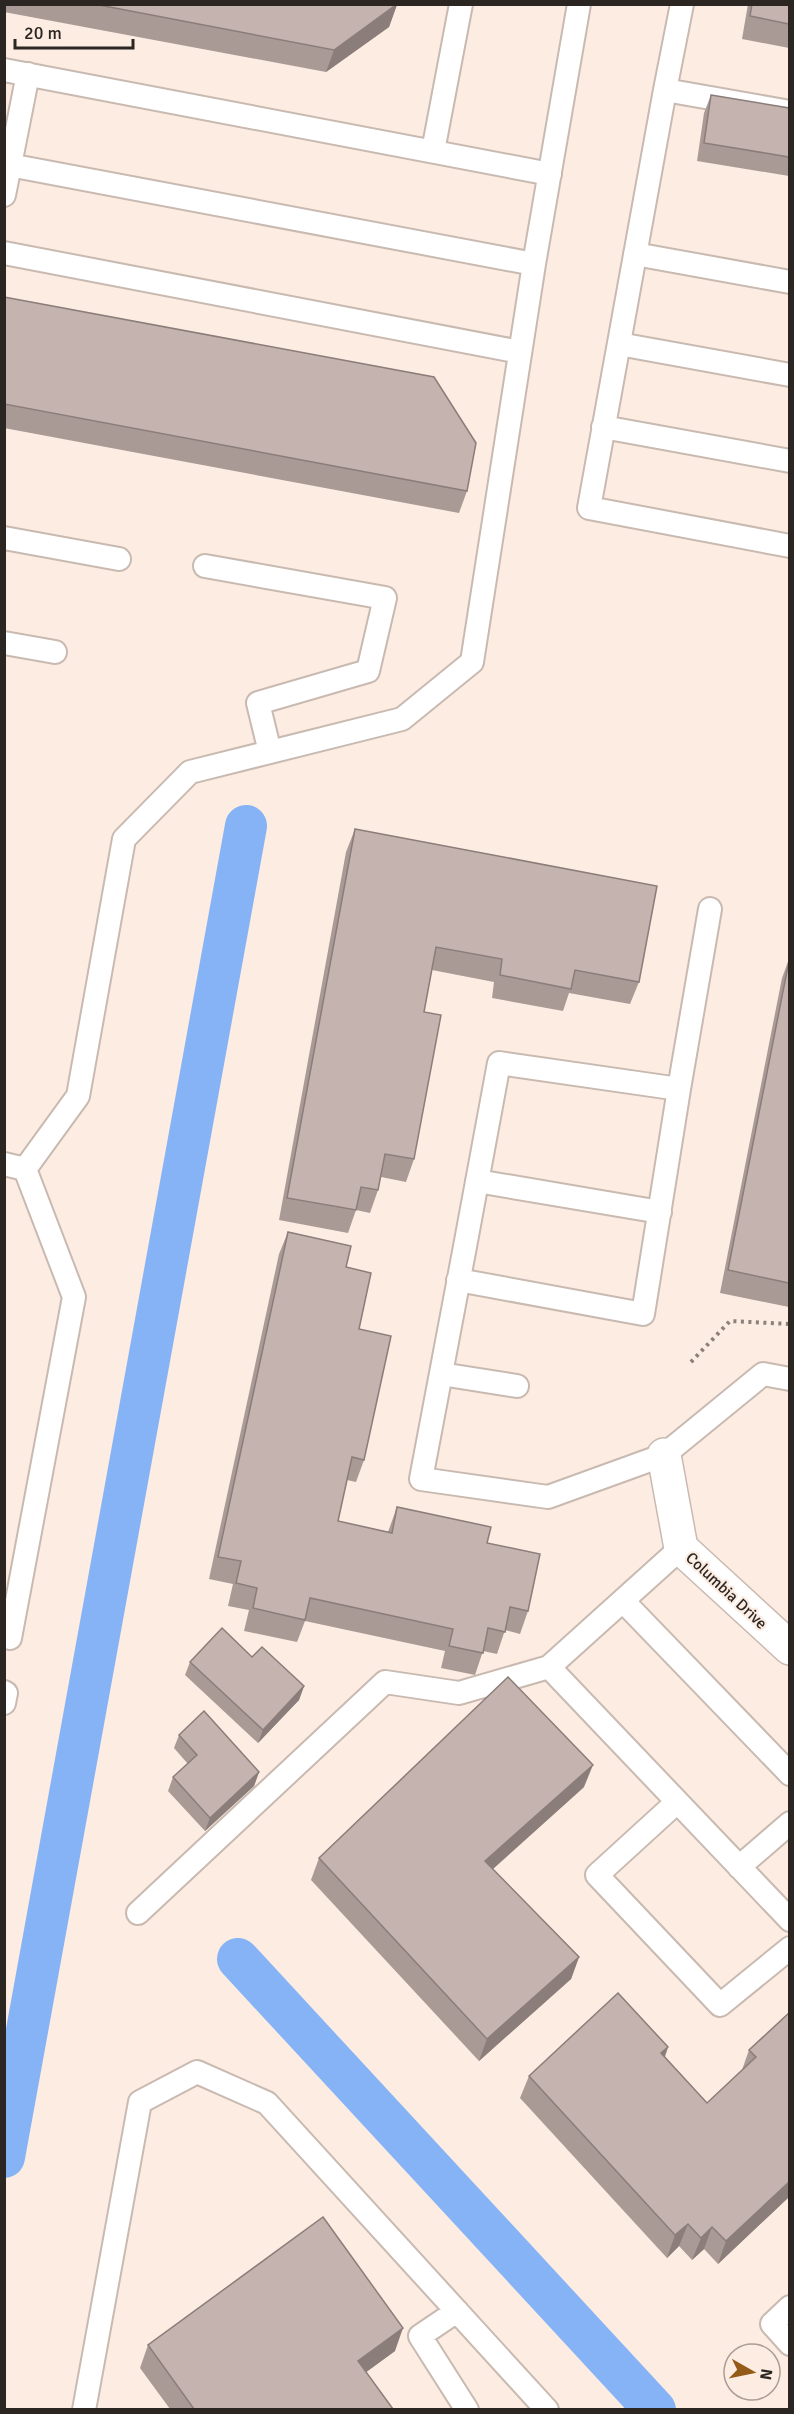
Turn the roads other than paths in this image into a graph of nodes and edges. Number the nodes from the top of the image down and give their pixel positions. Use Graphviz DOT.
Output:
graph roads {
  1 [pos="461,4"];
  2 [pos="579,4"];
  3 [pos="682,4"];
  4 [pos="4,70"];
  5 [pos="28,74"];
  6 [pos="665,90"];
  7 [pos="789,112"];
  8 [pos="434,151"];
  9 [pos="7,164"];
  10 [pos="550,174"];
  11 [pos="4,195"];
  12 [pos="4,253"];
  13 [pos="635,254"];
  14 [pos="534,264"];
  15 [pos="789,282"];
  16 [pos="619,344"];
  17 [pos="520,352"];
  18 [pos="789,375"];
  19 [pos="603,427"];
  20 [pos="789,461"];
  21 [pos="4,538"];
  22 [pos="789,546"];
  23 [pos="119,559"];
  24 [pos="205,566"];
  25 [pos="4,643"];
  26 [pos="55,652"];
  27 [pos="270,752"];
  28 [pos="710,909"];
  29 [pos="679,1089"];
  30 [pos="15,1166"];
  31 [pos="477,1182"];
  32 [pos="660,1212"];
  33 [pos="458,1280"];
  34 [pos="441,1374"];
  35 [pos="789,1379"];
  36 [pos="517,1386"];
  37 [pos="664,1455"];
  38 [pos="681,1548"];
  39 [pos="622,1601"];
  40 [pos="10,1638"];
  41 [pos="789,1648"];
  42 [pos="549,1667"];
  43 [pos="4,1692"];
  44 [pos="4,1703"];
  45 [pos="789,1774"];
  46 [pos="676,1802"];
  47 [pos="789,1823"];
  48 [pos="739,1867"];
  49 [pos="138,1913"];
  50 [pos="789,1920"];
  51 [pos="789,1948"];
  52 [pos="789,2307"];
  53 [pos="457,2311"];
  54 [pos="789,2343"];
  55 [pos="84,2409"];
  56 [pos="467,2409"];
  57 [pos="547,2409"];
  1 -- 8 [label="lane"];
  2 -- 10 [label="lane"];
  3 -- 6 [label="lane"];
  4 -- 5 [label="lane"];
  5 -- 8 [label="lane"];
  5 -- 9 [label="lane"];
  6 -- 7 [label="lane"];
  6 -- 13 [label="lane"];
  8 -- 10 [label="lane"];
  9 -- 11 [label="lane"];
  9 -- 14 [label="lane"];
  10 -- 14 [label="lane"];
  12 -- 17 [label="lane"];
  13 -- 15 [label="lane"];
  13 -- 16 [label="lane"];
  14 -- 17 [label="lane"];
  16 -- 18 [label="lane"];
  16 -- 19 [label="lane"];
  17 -- 27 [label="lane"];
  19 -- 20 [label="lane"];
  19 -- 22 [label="lane"];
  21 -- 23 [label="lane"];
  24 -- 27 [label="lane"];
  25 -- 26 [label="lane"];
  27 -- 30 [label="lane"];
  28 -- 29 [label="lane"];
  29 -- 31 [label="lane"];
  29 -- 32 [label="lane"];
  30 -- 40 [label="lane"];
  31 -- 32 [label="lane"];
  31 -- 33 [label="lane"];
  32 -- 33 [label="lane"];
  33 -- 34 [label="lane"];
  34 -- 36 [label="lane"];
  34 -- 37 [label="lane"];
  35 -- 37 [label="lane"];
  37 -- 38 [label="street, Columbia Drive"];
  38 -- 39 [label="lane"];
  38 -- 41 [label="street, Columbia Drive"];
  39 -- 42 [label="lane"];
  39 -- 45 [label="lane"];
  42 -- 46 [label="lane"];
  42 -- 49 [label="lane"];
  43 -- 44 [label="lane"];
  46 -- 48 [label="lane"];
  46 -- 51 [label="lane"];
  47 -- 48 [label="lane"];
  48 -- 50 [label="lane"];
  52 -- 54 [label="lane"];
  53 -- 55 [label="lane"];
  53 -- 56 [label="lane"];
  53 -- 57 [label="lane"];
}
